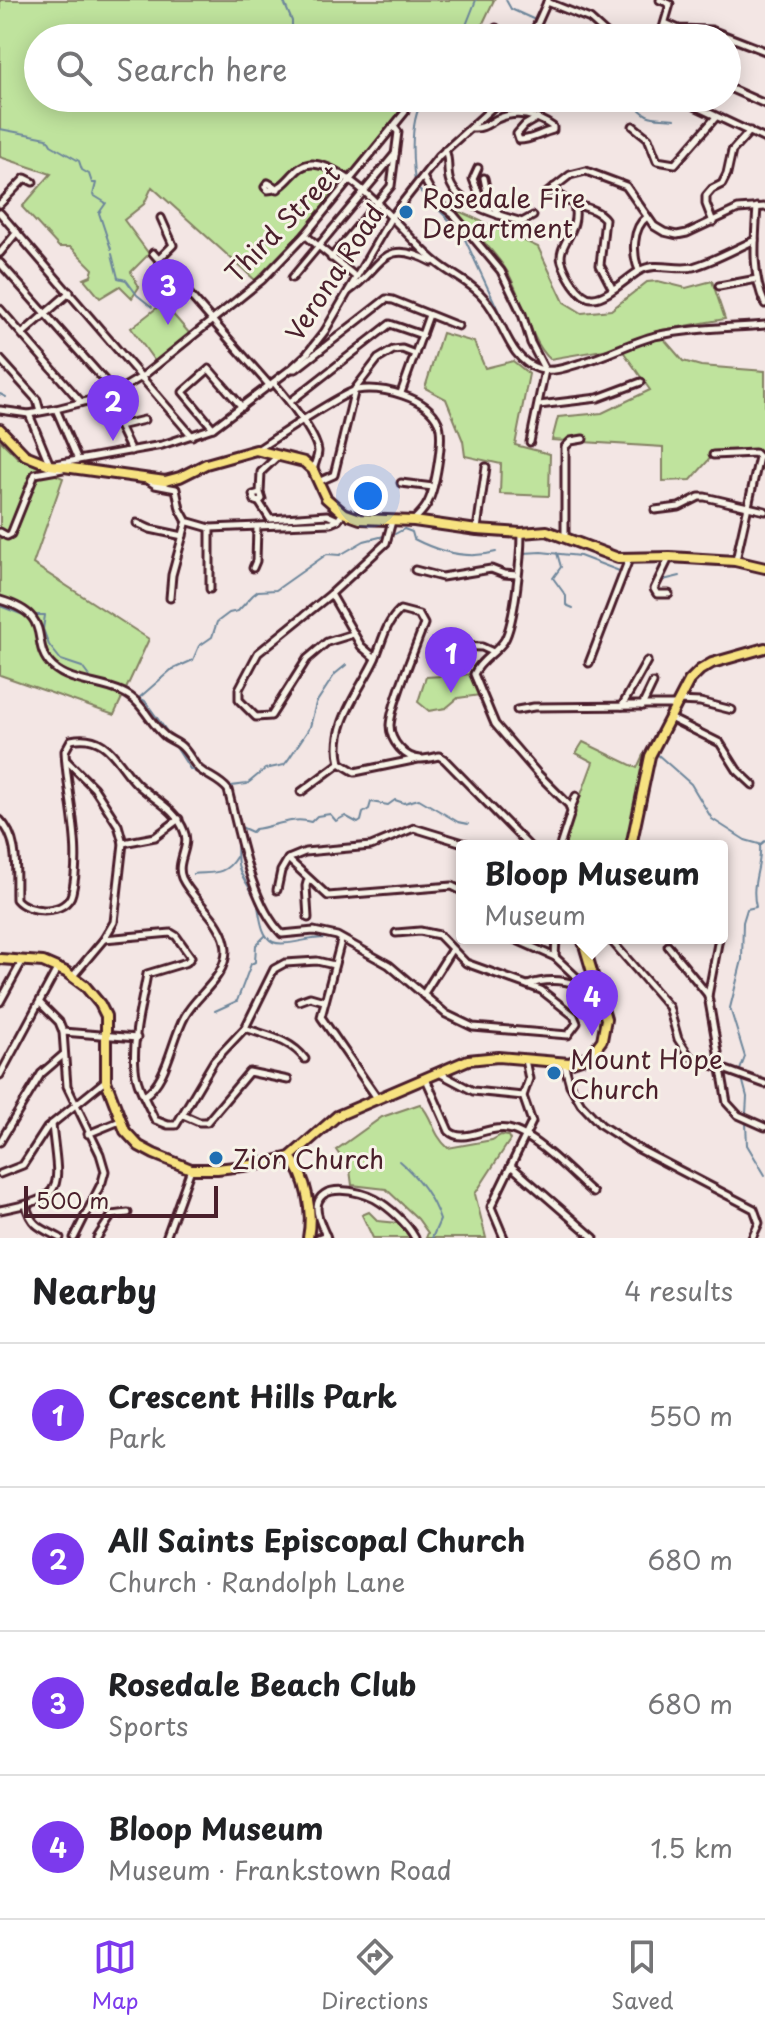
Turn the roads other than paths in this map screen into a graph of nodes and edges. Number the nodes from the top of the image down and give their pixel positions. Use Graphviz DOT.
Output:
graph roads {
  1 [pos="660,0"];
  2 [pos="548,1"];
  3 [pos="665,23"];
  4 [pos="537,24"];
  5 [pos="596,24"];
  6 [pos="741,43"];
  7 [pos="765,51"];
  8 [pos="741,93"];
  9 [pos="765,104"];
  10 [pos="405,112"];
  11 [pos="488,112"];
  12 [pos="706,112"];
  13 [pos="716,117"];
  14 [pos="537,118"];
  15 [pos="633,126"];
  16 [pos="395,128"];
  17 [pos="471,128"];
  18 [pos="750,131"];
  19 [pos="765,139"];
  20 [pos="445,150"];
  21 [pos="395,154"];
  22 [pos="478,168"];
  23 [pos="484,178"];
  24 [pos="421,180"];
  25 [pos="33,182"];
  26 [pos="350,182"];
  27 [pos="554,187"];
  28 [pos="278,189"];
  29 [pos="363,193"];
  30 [pos="547,193"];
  31 [pos="0,204"];
  32 [pos="377,204"];
  33 [pos="574,205"];
  34 [pos="477,207"];
  35 [pos="757,207"];
  36 [pos="765,207"];
  37 [pos="0,213"];
  38 [pos="498,215"];
  39 [pos="392,216"];
  40 [pos="533,216"];
  41 [pos="647,217"];
  42 [pos="161,218"];
  43 [pos="713,222"];
  44 [pos="17,232"];
  45 [pos="305,235"];
  46 [pos="755,240"];
  47 [pos="318,247"];
  48 [pos="0,253"];
  49 [pos="153,253"];
  50 [pos="331,258"];
  51 [pos="159,259"];
  52 [pos="0,263"];
  53 [pos="440,265"];
  54 [pos="639,270"];
  55 [pos="356,277"];
  56 [pos="292,278"];
  57 [pos="757,279"];
  58 [pos="719,286"];
  59 [pos="612,288"];
  60 [pos="70,292"];
  61 [pos="348,292"];
  62 [pos="765,304"];
  63 [pos="0,309"];
  64 [pos="46,313"];
  65 [pos="429,315"];
  66 [pos="212,320"];
  67 [pos="765,325"];
  68 [pos="458,326"];
  69 [pos="22,334"];
  70 [pos="422,335"];
  71 [pos="415,354"];
  72 [pos="0,359"];
  73 [pos="292,368"];
  74 [pos="545,370"];
  75 [pos="143,376"];
  76 [pos="641,382"];
  77 [pos="272,384"];
  78 [pos="355,389"];
  79 [pos="401,393"];
  80 [pos="111,395"];
  81 [pos="81,402"];
  82 [pos="290,402"];
  83 [pos="539,405"];
  84 [pos="242,407"];
  85 [pos="56,409"];
  86 [pos="0,410"];
  87 [pos="40,411"];
  88 [pos="29,414"];
  89 [pos="144,420"];
  90 [pos="302,421"];
  91 [pos="119,426"];
  92 [pos="213,428"];
  93 [pos="0,429"];
  94 [pos="192,436"];
  95 [pos="583,439"];
  96 [pos="530,442"];
  97 [pos="256,450"];
  98 [pos="131,451"];
  99 [pos="278,455"];
  100 [pos="713,455"];
  101 [pos="78,460"];
  102 [pos="50,465"];
  103 [pos="486,467"];
  104 [pos="68,469"];
  105 [pos="313,470"];
  106 [pos="146,479"];
  107 [pos="318,482"];
  108 [pos="401,483"];
  109 [pos="433,487"];
  110 [pos="749,507"];
  111 [pos="655,510"];
  112 [pos="765,511"];
  113 [pos="341,516"];
  114 [pos="392,521"];
  115 [pos="414,521"];
  116 [pos="187,522"];
  117 [pos="137,523"];
  118 [pos="257,527"];
  119 [pos="210,528"];
  120 [pos="477,530"];
  121 [pos="0,532"];
  122 [pos="521,533"];
  123 [pos="183,536"];
  124 [pos="565,539"];
  125 [pos="670,557"];
  126 [pos="629,559"];
  127 [pos="735,561"];
  128 [pos="253,568"];
  129 [pos="765,568"];
  130 [pos="415,570"];
  131 [pos="517,575"];
  132 [pos="210,589"];
  133 [pos="331,594"];
  134 [pos="669,594"];
  135 [pos="170,598"];
  136 [pos="0,600"];
  137 [pos="353,634"];
  138 [pos="454,646"];
  139 [pos="765,648"];
  140 [pos="493,652"];
  141 [pos="375,658"];
  142 [pos="647,661"];
  143 [pos="589,663"];
  144 [pos="653,683"];
  145 [pos="677,703"];
  146 [pos="622,706"];
  147 [pos="642,706"];
  148 [pos="517,710"];
  149 [pos="732,710"];
  150 [pos="669,718"];
  151 [pos="65,759"];
  152 [pos="418,759"];
  153 [pos="340,763"];
  154 [pos="753,785"];
  155 [pos="301,792"];
  156 [pos="576,796"];
  157 [pos="570,809"];
  158 [pos="179,819"];
  159 [pos="0,820"];
  160 [pos="523,840"];
  161 [pos="562,840"];
  162 [pos="632,840"];
  163 [pos="456,841"];
  164 [pos="123,843"];
  165 [pos="288,859"];
  166 [pos="308,879"];
  167 [pos="456,888"];
  168 [pos="277,890"];
  169 [pos="308,918"];
  170 [pos="396,933"];
  171 [pos="104,939"];
  172 [pos="341,940"];
  173 [pos="526,944"];
  174 [pos="556,944"];
  175 [pos="584,944"];
  176 [pos="614,944"];
  177 [pos="718,944"];
  178 [pos="668,946"];
  179 [pos="452,949"];
  180 [pos="555,957"];
  181 [pos="0,959"];
  182 [pos="23,959"];
  183 [pos="334,965"];
  184 [pos="58,968"];
  185 [pos="73,976"];
  186 [pos="541,980"];
  187 [pos="528,985"];
  188 [pos="586,986"];
  189 [pos="540,990"];
  190 [pos="423,995"];
  191 [pos="708,996"];
  192 [pos="600,998"];
  193 [pos="299,1001"];
  194 [pos="324,1001"];
  195 [pos="0,1002"];
  196 [pos="40,1003"];
  197 [pos="245,1028"];
  198 [pos="63,1032"];
  199 [pos="107,1035"];
  200 [pos="137,1038"];
  201 [pos="64,1055"];
  202 [pos="305,1059"];
  203 [pos="525,1060"];
  204 [pos="564,1063"];
  205 [pos="721,1069"];
  206 [pos="438,1072"];
  207 [pos="0,1075"];
  208 [pos="425,1078"];
  209 [pos="288,1080"];
  210 [pos="106,1081"];
  211 [pos="765,1084"];
  212 [pos="144,1096"];
  213 [pos="523,1096"];
  214 [pos="377,1099"];
  215 [pos="74,1105"];
  216 [pos="183,1115"];
  217 [pos="120,1121"];
  218 [pos="52,1123"];
  219 [pos="765,1127"];
  220 [pos="88,1134"];
  221 [pos="526,1136"];
  222 [pos="0,1142"];
  223 [pos="290,1157"];
  224 [pos="511,1166"];
  225 [pos="191,1169"];
  226 [pos="0,1174"];
  227 [pos="593,1193"];
  228 [pos="307,1195"];
  229 [pos="321,1197"];
  230 [pos="26,1205"];
  231 [pos="0,1210"];
  232 [pos="128,1213"];
  233 [pos="326,1237"];
  234 [pos="60,1238"];
  235 [pos="74,1238"];
  236 [pos="97,1238"];
  237 [pos="166,1238"];
  238 [pos="314,1238"];
  239 [pos="415,1238"];
  240 [pos="504,1238"];
  241 [pos="594,1238"];
  242 [pos="752,1238"];
  1 -- 3 [label="street"];
  2 -- 4 [label="street"];
  2 -- 5 [label="street"];
  6 -- 7 [label="street"];
  8 -- 9 [label="street"];
  10 -- 16 [label="street, Third Street"];
  11 -- 17 [label="street, Verona Road"];
  12 -- 13 [label="street"];
  13 -- 15 [label="street"];
  13 -- 18 [label="street"];
  14 -- 14 [label="street"];
  14 -- 17 [label="street"];
  16 -- 21 [label="street"];
  16 -- 26 [label="street, Third Street"];
  17 -- 20 [label="street, Verona Road"];
  18 -- 19 [label="street"];
  18 -- 43 [label="street"];
  20 -- 24 [label="street, Verona Road"];
  20 -- 34 [label="street"];
  21 -- 29 [label="street"];
  21 -- 32 [label="street"];
  22 -- 34 [label="street"];
  23 -- 38 [label="street"];
  24 -- 39 [label="street, Verona Road"];
  24 -- 74 [label="street"];
  25 -- 31 [label="street"];
  26 -- 28 [label="street"];
  26 -- 29 [label="street"];
  26 -- 45 [label="street, Third Street"];
  27 -- 30 [label="street"];
  27 -- 33 [label="street"];
  27 -- 41 [label="street"];
  29 -- 32 [label="street"];
  29 -- 47 [label="street"];
  32 -- 39 [label="street"];
  32 -- 50 [label="street"];
  33 -- 59 [label="street"];
  33 -- 59 [label="street"];
  34 -- 38 [label="street"];
  35 -- 36 [label="street"];
  35 -- 43 [label="street"];
  35 -- 46 [label="street"];
  37 -- 44 [label="street"];
  38 -- 40 [label="street"];
  39 -- 53 [label="street"];
  39 -- 55 [label="street, Verona Road"];
  41 -- 43 [label="street"];
  41 -- 54 [label="street"];
  42 -- 51 [label="street"];
  44 -- 48 [label="street"];
  44 -- 60 [label="street"];
  45 -- 47 [label="street"];
  45 -- 66 [label="street, Third Street"];
  46 -- 54 [label="street"];
  46 -- 57 [label="street"];
  47 -- 50 [label="street"];
  47 -- 56 [label="street"];
  49 -- 51 [label="street"];
  50 -- 55 [label="street"];
  51 -- 66 [label="street"];
  52 -- 64 [label="street"];
  53 -- 61 [label="street"];
  53 -- 74 [label="street"];
  54 -- 59 [label="street"];
  55 -- 61 [label="street, Verona Road"];
  57 -- 58 [label="street"];
  57 -- 62 [label="street"];
  60 -- 64 [label="street"];
  60 -- 75 [label="street"];
  61 -- 73 [label="street, Verona Road"];
  63 -- 69 [label="street"];
  64 -- 69 [label="street"];
  64 -- 80 [label="street"];
  65 -- 68 [label="street"];
  65 -- 70 [label="street"];
  65 -- 73 [label="street"];
  66 -- 75 [label="street, Third Street"];
  66 -- 77 [label="street"];
  67 -- 74 [label="street"];
  69 -- 81 [label="street"];
  70 -- 71 [label="street"];
  70 -- 82 [label="street"];
  71 -- 78 [label="street"];
  71 -- 79 [label="street"];
  72 -- 87 [label="street"];
  73 -- 77 [label="street, Verona Road"];
  74 -- 83 [label="street"];
  75 -- 80 [label="street, Third Street"];
  75 -- 94 [label="street"];
  76 -- 83 [label="street"];
  77 -- 82 [label="street"];
  77 -- 84 [label="street, Verona Road"];
  78 -- 79 [label="street"];
  78 -- 90 [label="street"];
  78 -- 107 [label="street"];
  79 -- 109 [label="street"];
  80 -- 81 [label="street, Third Street"];
  80 -- 91 [label="street"];
  81 -- 85 [label="street, Third Street"];
  82 -- 90 [label="street"];
  83 -- 96 [label="street"];
  84 -- 92 [label="street, Verona Road"];
  84 -- 92 [label="street"];
  85 -- 87 [label="street, Third Street"];
  85 -- 101 [label="street"];
  86 -- 88 [label="street, Third Street"];
  87 -- 88 [label="street, Third Street"];
  88 -- 102 [label="street"];
  89 -- 91 [label="street"];
  90 -- 97 [label="street"];
  90 -- 105 [label="street"];
  91 -- 98 [label="street"];
  92 -- 94 [label="street, Verona Road"];
  93 -- 102 [label="main road"];
  94 -- 98 [label="street, Verona Road"];
  95 -- 124 [label="street"];
  97 -- 99 [label="main road"];
  97 -- 106 [label="main road"];
  98 -- 101 [label="street, Verona Road"];
  99 -- 105 [label="main road"];
  99 -- 113 [label="street"];
  100 -- 110 [label="street"];
  101 -- 102 [label="street, Verona Road"];
  102 -- 104 [label="main road"];
  103 -- 120 [label="street"];
  104 -- 106 [label="main road"];
  104 -- 121 [label="street"];
  105 -- 107 [label="main road"];
  106 -- 116 [label="street"];
  107 -- 113 [label="main road"];
  108 -- 109 [label="street"];
  109 -- 115 [label="street"];
  110 -- 111 [label="street"];
  110 -- 112 [label="street"];
  110 -- 127 [label="street"];
  113 -- 114 [label="main road"];
  113 -- 118 [label="street"];
  114 -- 115 [label="main road"];
  114 -- 133 [label="street"];
  115 -- 120 [label="main road"];
  116 -- 119 [label="street"];
  116 -- 123 [label="street"];
  117 -- 123 [label="street"];
  118 -- 119 [label="street"];
  118 -- 128 [label="street"];
  119 -- 132 [label="street"];
  120 -- 122 [label="main road"];
  122 -- 124 [label="main road"];
  122 -- 131 [label="street"];
  123 -- 135 [label="street"];
  124 -- 126 [label="main road"];
  125 -- 126 [label="main road"];
  125 -- 127 [label="main road"];
  125 -- 134 [label="street"];
  126 -- 143 [label="street"];
  127 -- 129 [label="main road"];
  130 -- 131 [label="street"];
  131 -- 140 [label="street"];
  133 -- 137 [label="street"];
  133 -- 137 [label="street"];
  136 -- 172 [label="street"];
  137 -- 141 [label="street"];
  138 -- 140 [label="street"];
  139 -- 145 [label="main road"];
  140 -- 157 [label="street"];
  141 -- 152 [label="street"];
  141 -- 153 [label="street"];
  142 -- 146 [label="street"];
  144 -- 147 [label="street"];
  145 -- 147 [label="street"];
  145 -- 149 [label="street"];
  145 -- 150 [label="main road"];
  146 -- 147 [label="street"];
  146 -- 148 [label="street"];
  150 -- 154 [label="street"];
  150 -- 162 [label="main road"];
  151 -- 158 [label="street"];
  151 -- 159 [label="street"];
  151 -- 164 [label="street"];
  152 -- 153 [label="street"];
  152 -- 160 [label="street"];
  153 -- 155 [label="street"];
  156 -- 157 [label="street"];
  157 -- 161 [label="street"];
  158 -- 164 [label="street"];
  158 -- 212 [label="street"];
  163 -- 165 [label="street"];
  164 -- 171 [label="street"];
  165 -- 166 [label="street"];
  165 -- 168 [label="street"];
  166 -- 167 [label="street"];
  166 -- 169 [label="street"];
  170 -- 179 [label="street"];
  171 -- 185 [label="street"];
  171 -- 200 [label="street"];
  172 -- 183 [label="street"];
  172 -- 190 [label="street"];
  173 -- 180 [label="street"];
  174 -- 180 [label="street"];
  175 -- 192 [label="main road"];
  176 -- 205 [label="street"];
  177 -- 191 [label="street"];
  178 -- 191 [label="street"];
  179 -- 187 [label="street"];
  179 -- 190 [label="street"];
  180 -- 188 [label="street"];
  181 -- 182 [label="main road"];
  182 -- 184 [label="main road"];
  182 -- 195 [label="street"];
  183 -- 194 [label="street"];
  183 -- 197 [label="street"];
  184 -- 185 [label="main road"];
  184 -- 196 [label="street"];
  185 -- 199 [label="main road"];
  186 -- 187 [label="street"];
  186 -- 188 [label="street"];
  186 -- 189 [label="street"];
  187 -- 189 [label="street"];
  188 -- 192 [label="street"];
  189 -- 190 [label="street"];
  191 -- 205 [label="street"];
  192 -- 204 [label="main road"];
  193 -- 194 [label="street"];
  194 -- 214 [label="street"];
  196 -- 198 [label="street"];
  196 -- 207 [label="street"];
  197 -- 202 [label="street"];
  197 -- 216 [label="street"];
  198 -- 199 [label="street"];
  198 -- 201 [label="street"];
  199 -- 200 [label="street"];
  199 -- 210 [label="main road"];
  200 -- 212 [label="street"];
  201 -- 215 [label="street"];
  201 -- 222 [label="street"];
  203 -- 204 [label="main road"];
  203 -- 206 [label="main road"];
  203 -- 213 [label="street"];
  204 -- 242 [label="street"];
  205 -- 211 [label="street"];
  205 -- 219 [label="street"];
  206 -- 208 [label="main road"];
  206 -- 213 [label="street"];
  208 -- 214 [label="main road"];
  208 -- 221 [label="street"];
  209 -- 216 [label="street"];
  210 -- 215 [label="street"];
  210 -- 217 [label="main road"];
  212 -- 216 [label="street"];
  213 -- 221 [label="street"];
  214 -- 223 [label="main road"];
  215 -- 218 [label="street"];
  215 -- 220 [label="street"];
  217 -- 220 [label="street"];
  217 -- 225 [label="main road"];
  218 -- 226 [label="street"];
  218 -- 230 [label="street"];
  220 -- 235 [label="street"];
  221 -- 224 [label="street"];
  221 -- 227 [label="street"];
  223 -- 225 [label="main road"];
  223 -- 228 [label="main road"];
  223 -- 228 [label="main road"];
  224 -- 240 [label="street"];
  224 -- 241 [label="street"];
  225 -- 237 [label="street"];
  228 -- 229 [label="street"];
  229 -- 233 [label="street"];
  229 -- 239 [label="street"];
  230 -- 231 [label="street"];
  230 -- 234 [label="street"];
  232 -- 236 [label="street"];
  233 -- 238 [label="street"];
}
